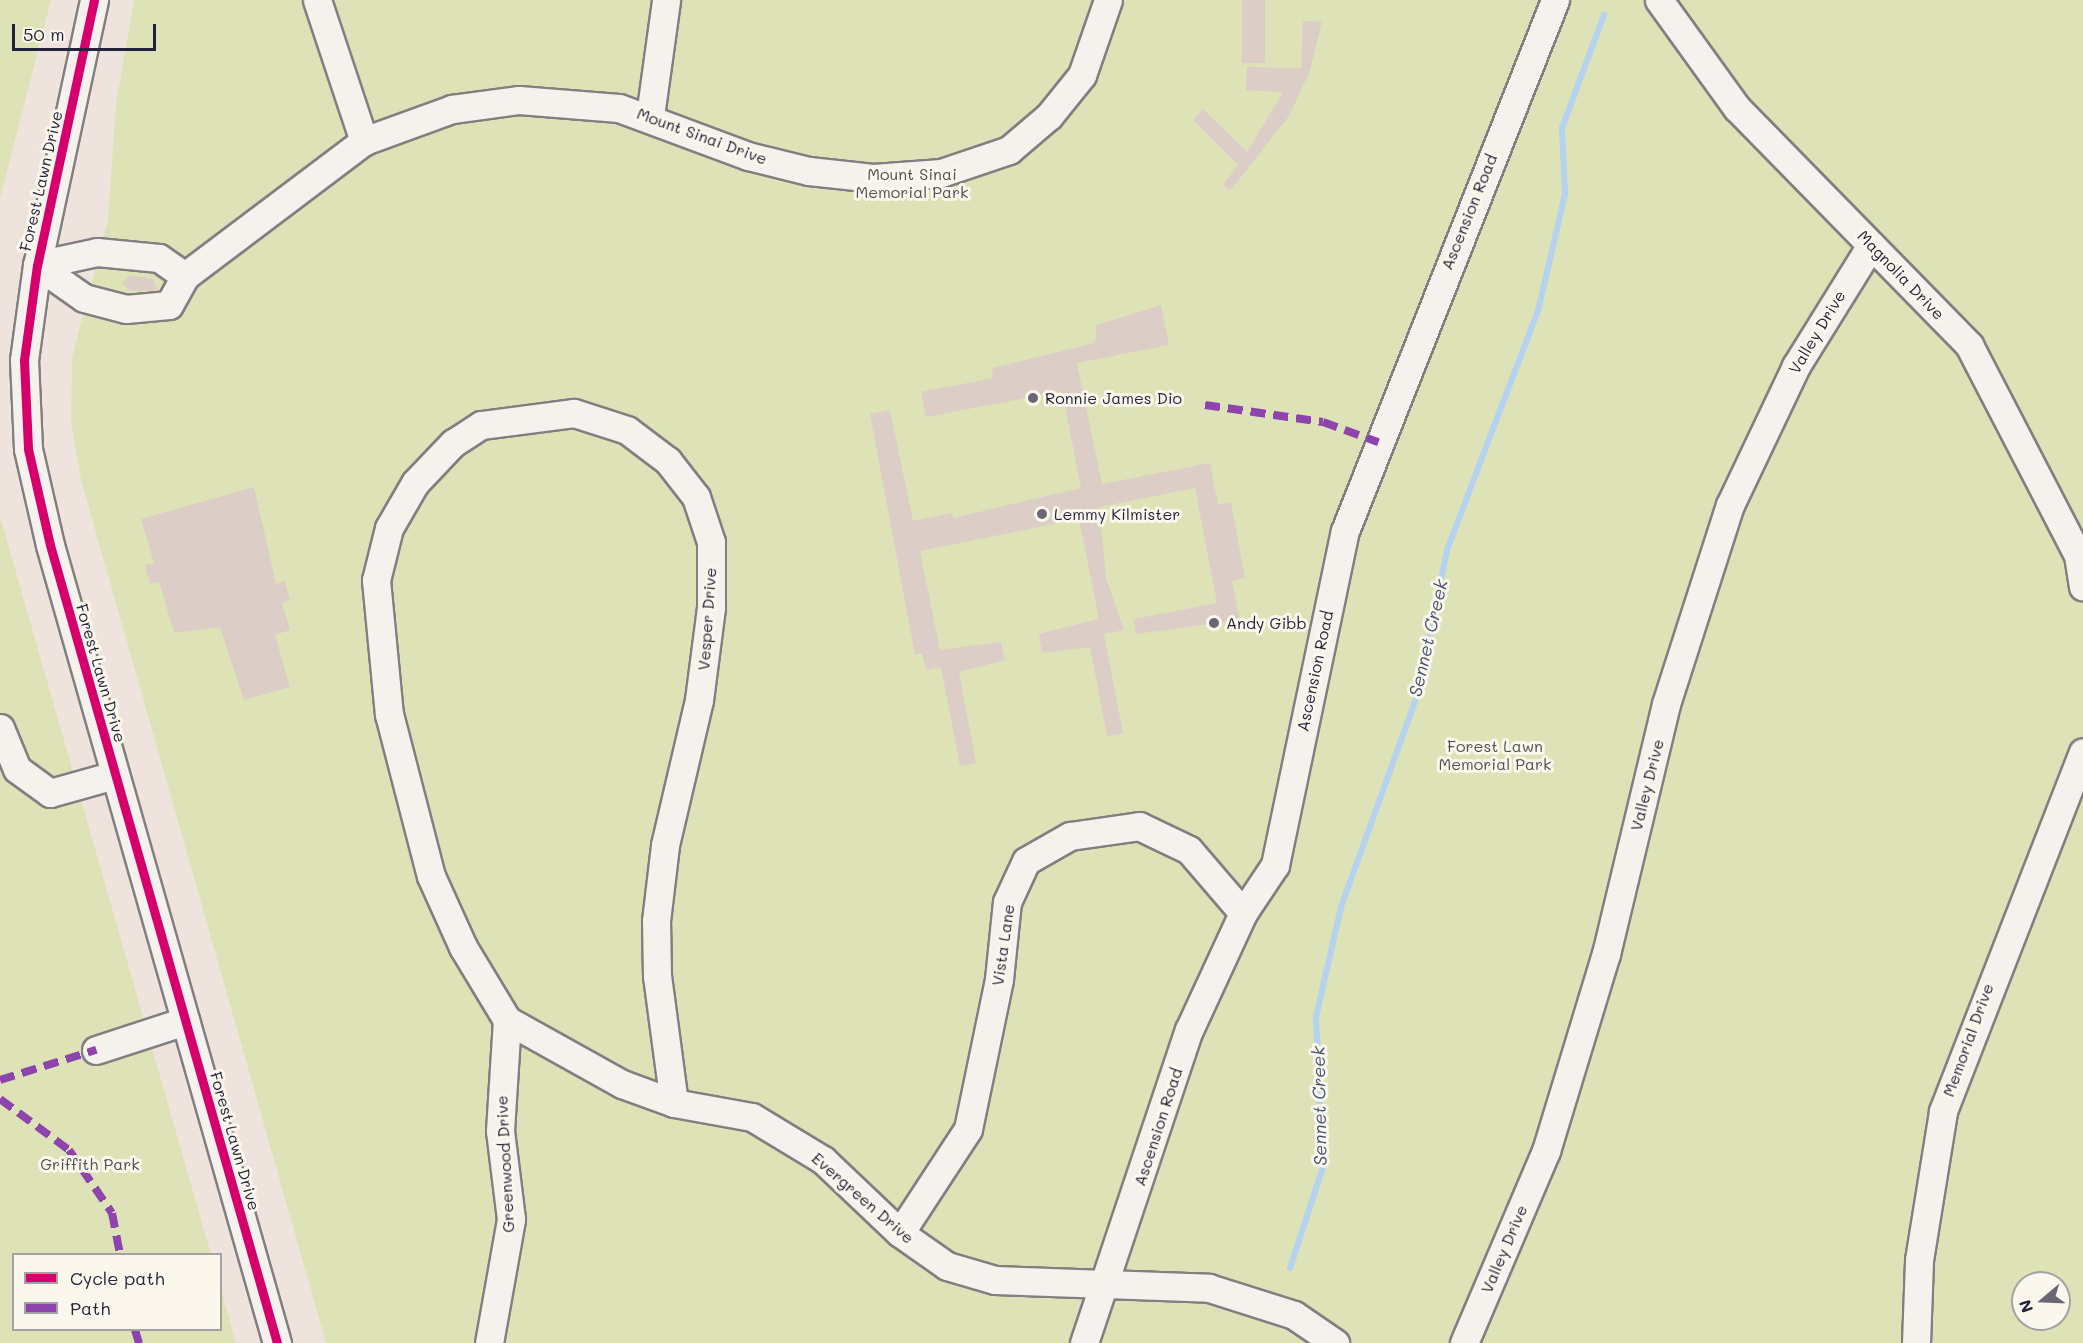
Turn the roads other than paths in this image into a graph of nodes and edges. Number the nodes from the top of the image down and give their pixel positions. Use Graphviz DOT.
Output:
graph roads {
  1 [pos="94,0"];
  2 [pos="316,0"];
  3 [pos="666,0"];
  4 [pos="1108,0"];
  5 [pos="1555,0"];
  6 [pos="1659,0"];
  7 [pos="650,116"];
  8 [pos="364,141"];
  9 [pos="1871,245"];
  10 [pos="37,265"];
  11 [pos="185,276"];
  12 [pos="2083,587"];
  13 [pos="0,728"];
  14 [pos="2083,752"];
  15 [pos="114,774"];
  16 [pos="1243,913"];
  17 [pos="507,1020"];
  18 [pos="185,1021"];
  19 [pos="96,1050"];
  20 [pos="674,1103"];
  21 [pos="900,1233"];
  22 [pos="1108,1283"];
  23 [pos="277,1343"];
  24 [pos="489,1343"];
  25 [pos="1084,1343"];
  26 [pos="1335,1343"];
  27 [pos="1464,1343"];
  28 [pos="1917,1343"];
  1 -- 10 [label="street, Forest Lawn Drive"];
  2 -- 8 [label="street"];
  3 -- 7 [label="street"];
  4 -- 7 [label="street, Mount Sinai Drive"];
  5 -- 16 [label="street, Ascension Road"];
  6 -- 9 [label="street, Magnolia Drive"];
  7 -- 8 [label="street, Mount Sinai Drive"];
  8 -- 11 [label="street, Mount Sinai Drive"];
  9 -- 12 [label="street, Magnolia Drive"];
  9 -- 27 [label="street, Valley Drive"];
  10 -- 11 [label="street"];
  10 -- 11 [label="street, Mount Sinai Drive"];
  10 -- 15 [label="street, Forest Lawn Drive"];
  13 -- 15 [label="street"];
  14 -- 28 [label="street, Memorial Drive"];
  15 -- 18 [label="street, Forest Lawn Drive"];
  16 -- 21 [label="street, Vista Lane"];
  16 -- 22 [label="street, Ascension Road"];
  17 -- 20 [label="street, Evergreen Drive"];
  17 -- 20 [label="street, Vesper Drive"];
  17 -- 24 [label="street, Greenwood Drive"];
  18 -- 19 [label="street"];
  18 -- 23 [label="street, Forest Lawn Drive"];
  20 -- 21 [label="street, Evergreen Drive"];
  21 -- 22 [label="street, Evergreen Drive"];
  22 -- 25 [label="street, Ascension Road"];
  22 -- 26 [label="street, Evergreen Drive"];
}
